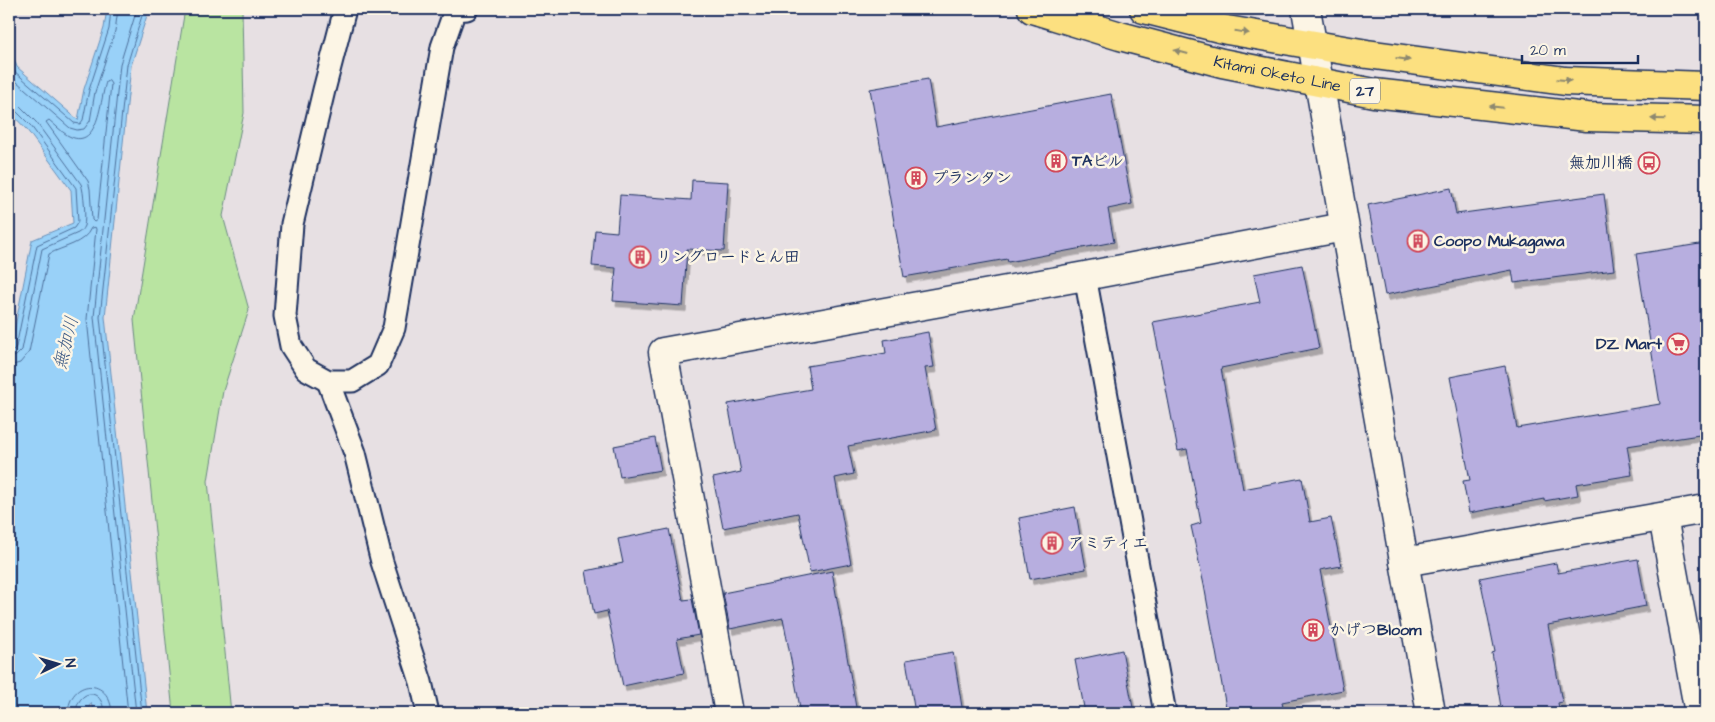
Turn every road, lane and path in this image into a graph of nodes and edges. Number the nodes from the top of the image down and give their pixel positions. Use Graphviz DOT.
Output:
graph roads {
  1 [pos="345,9"];
  2 [pos="467,9"];
  3 [pos="1032,9"];
  4 [pos="1144,9"];
  5 [pos="1306,9"];
  6 [pos="1313,44"];
  7 [pos="1320,82"];
  8 [pos="1706,86"];
  9 [pos="1706,120"];
  10 [pos="1344,227"];
  11 [pos="1085,276"];
  12 [pos="328,381"];
  13 [pos="1706,509"];
  14 [pos="1663,517"];
  15 [pos="1404,562"];
  16 [pos="428,713"];
  17 [pos="729,713"];
  18 [pos="1165,713"];
  19 [pos="1431,713"];
  20 [pos="1699,713"];
  1 -- 12 [label="lane"];
  2 -- 12 [label="lane"];
  7 -- 3 [label="main road, Kitami Oketo Line / 27, one-way"];
  4 -- 6 [label="main road, Kitami Oketo Line / 27, one-way"];
  5 -- 6 [label="street"];
  6 -- 7 [label="street"];
  6 -- 8 [label="main road, Kitami Oketo Line / 27, one-way"];
  9 -- 7 [label="main road, Kitami Oketo Line / 27, one-way"];
  7 -- 10 [label="street"];
  10 -- 11 [label="street"];
  10 -- 15 [label="street"];
  11 -- 17 [label="street"];
  11 -- 18 [label="lane"];
  12 -- 16 [label="lane"];
  13 -- 14 [label="street"];
  14 -- 15 [label="street"];
  14 -- 20 [label="street"];
  15 -- 19 [label="street"];
}
